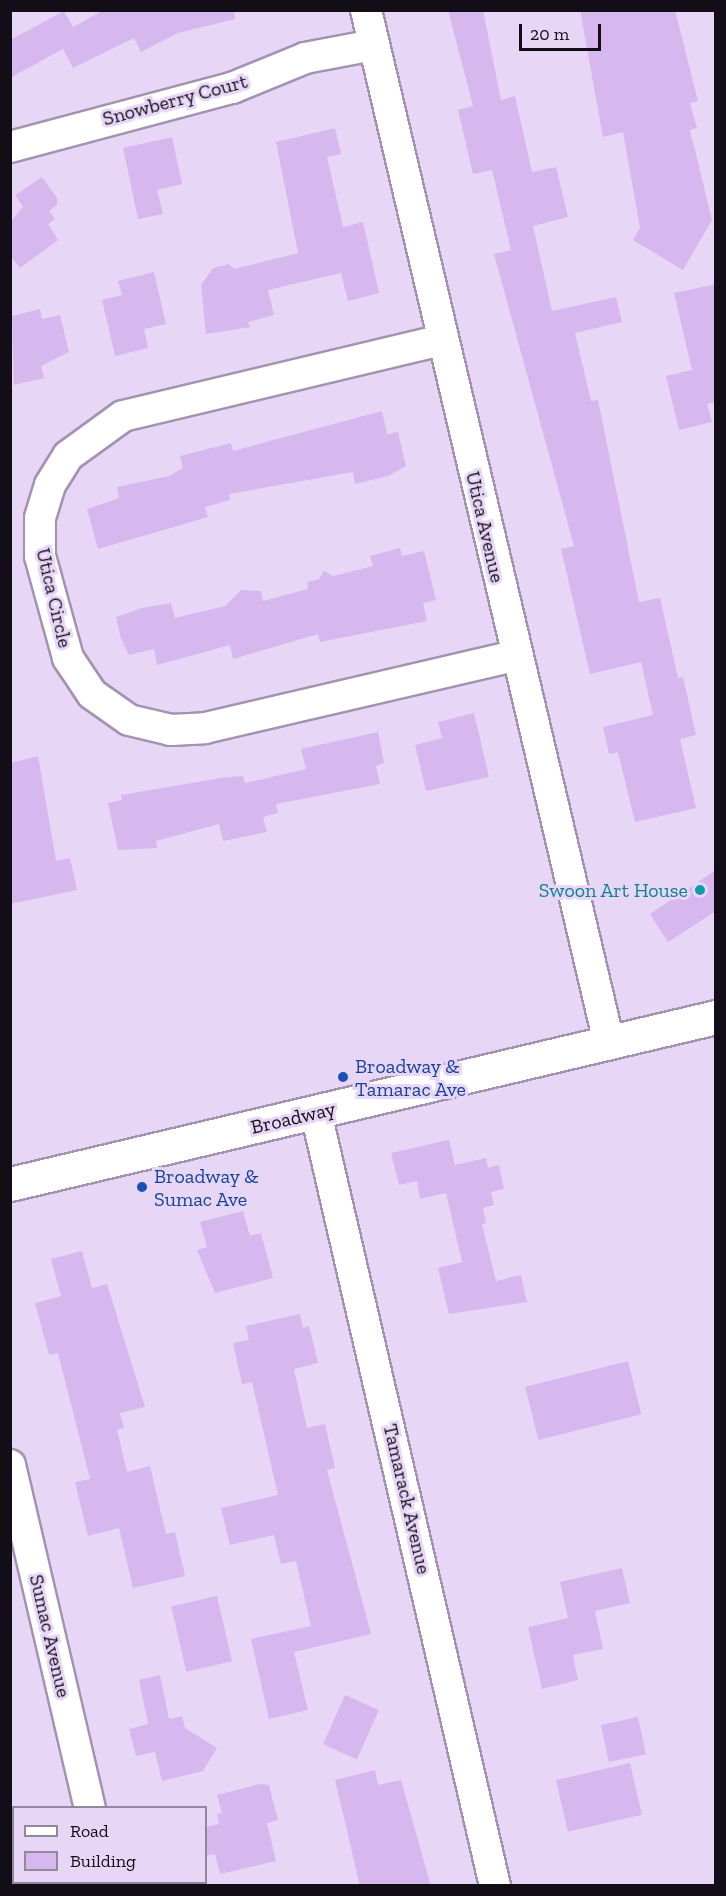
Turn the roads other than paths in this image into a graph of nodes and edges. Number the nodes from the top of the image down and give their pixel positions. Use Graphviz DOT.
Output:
graph roads {
  1 [pos="366,10"];
  2 [pos="374,45"];
  3 [pos="10,147"];
  4 [pos="442,340"];
  5 [pos="515,656"];
  6 [pos="716,1017"];
  7 [pos="609,1043"];
  8 [pos="316,1113"];
  9 [pos="10,1184"];
  10 [pos="10,1465"];
  11 [pos="90,1806"];
  12 [pos="495,1886"];
  1 -- 2 [label="street, Utica Avenue"];
  2 -- 3 [label="street, Snowberry Court"];
  2 -- 4 [label="street, Utica Avenue"];
  4 -- 5 [label="street, Utica Avenue"];
  4 -- 5 [label="street, Utica Circle"];
  5 -- 7 [label="street, Utica Avenue"];
  6 -- 7 [label="main road, Broadway"];
  7 -- 8 [label="main road, Broadway"];
  8 -- 9 [label="main road, Broadway"];
  8 -- 12 [label="street, Tamarack Avenue"];
  10 -- 11 [label="street, Sumac Avenue"];
}
